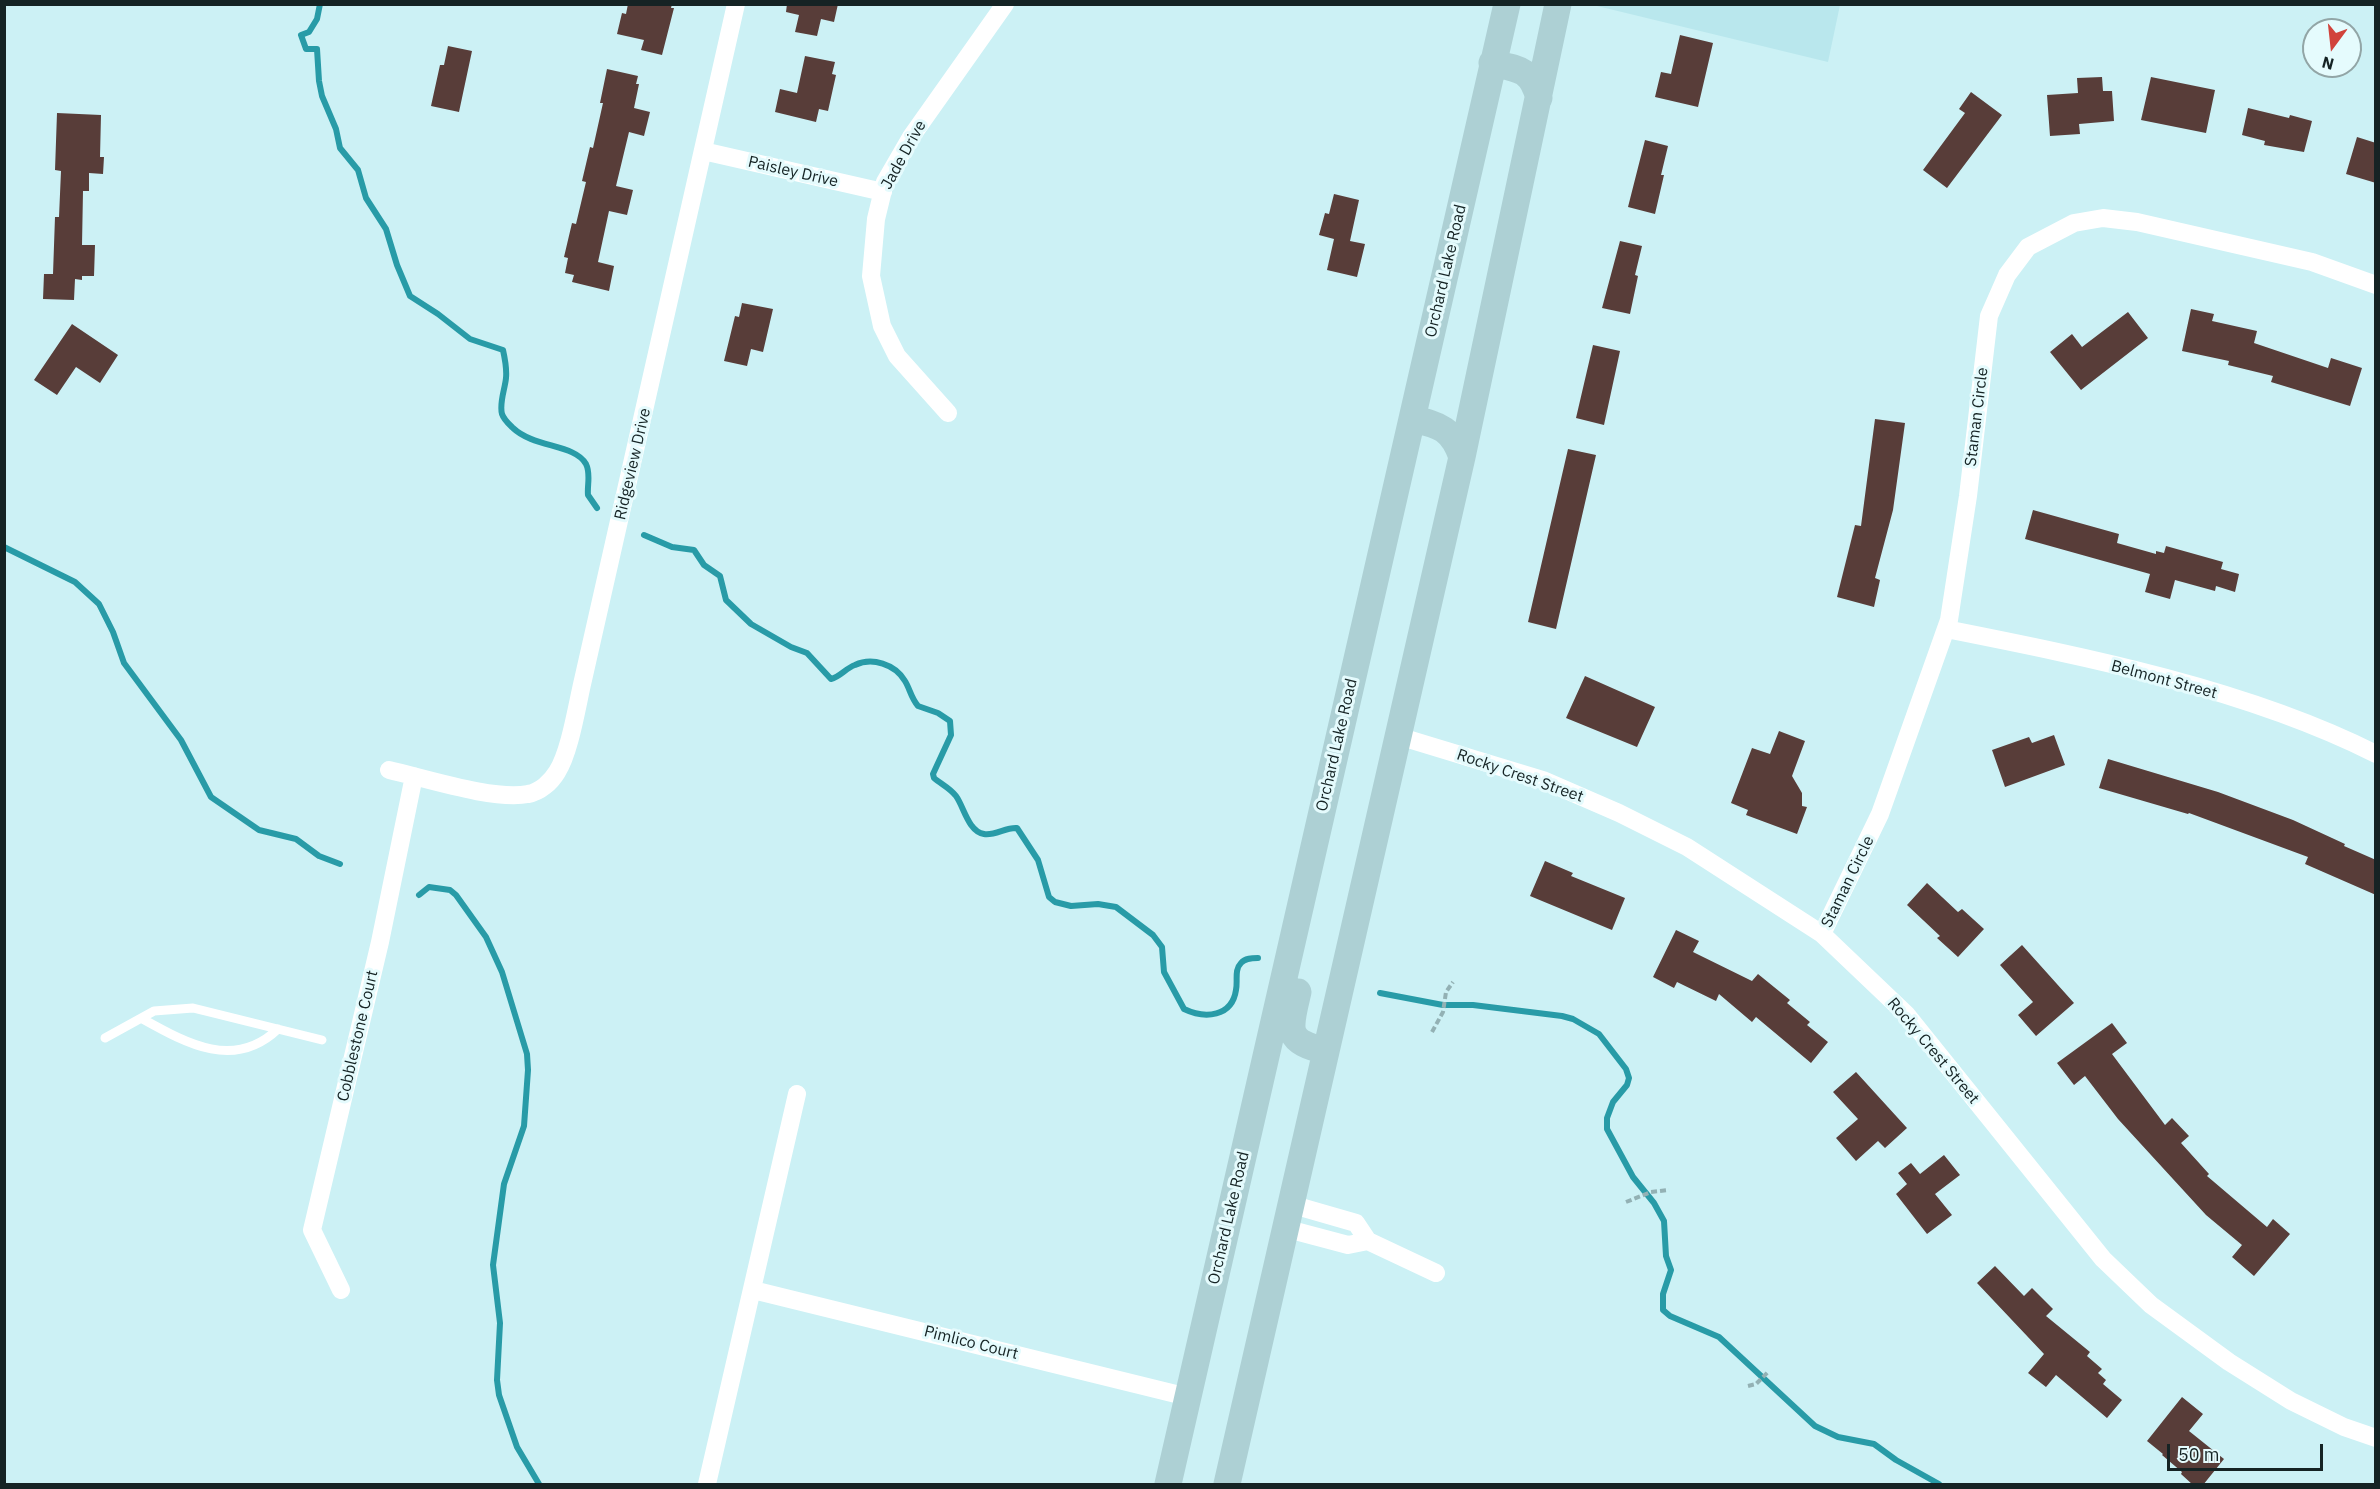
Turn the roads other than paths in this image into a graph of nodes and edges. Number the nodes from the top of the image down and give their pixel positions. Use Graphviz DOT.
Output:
graph roads {
  1 [pos="736,4"];
  2 [pos="1005,4"];
  3 [pos="1507,4"];
  4 [pos="1558,4"];
  5 [pos="1492,63"];
  6 [pos="1539,98"];
  7 [pos="703,151"];
  8 [pos="883,192"];
  9 [pos="2376,285"];
  10 [pos="948,413"];
  11 [pos="1413,418"];
  12 [pos="1462,457"];
  13 [pos="1946,629"];
  14 [pos="1398,735"];
  15 [pos="2376,753"];
  16 [pos="389,770"];
  17 [pos="414,776"];
  18 [pos="1315,842"];
  19 [pos="1822,934"];
  20 [pos="141,1018"];
  21 [pos="278,1029"];
  22 [pos="105,1038"];
  23 [pos="322,1040"];
  24 [pos="1326,1051"];
  25 [pos="797,1094"];
  26 [pos="1287,1216"];
  27 [pos="1436,1273"];
  28 [pos="341,1290"];
  29 [pos="753,1290"];
  30 [pos="1188,1396"];
  31 [pos="2376,1438"];
  32 [pos="707,1485"];
  33 [pos="1168,1485"];
  34 [pos="1227,1485"];
  1 -- 7 [label="street, Ridgeview Drive"];
  2 -- 8 [label="street, Jade Drive"];
  3 -- 5 [label="main road, Orchard Lake Road"];
  4 -- 6 [label="main road"];
  5 -- 6 [label="main road"];
  5 -- 11 [label="main road, Orchard Lake Road"];
  6 -- 12 [label="main road"];
  7 -- 8 [label="street, Paisley Drive"];
  7 -- 17 [label="street, Ridgeview Drive"];
  8 -- 10 [label="street, Jade Drive"];
  9 -- 13 [label="street, Staman Circle"];
  11 -- 12 [label="main road"];
  11 -- 18 [label="main road, Orchard Lake Road"];
  12 -- 14 [label="main road"];
  13 -- 15 [label="street, Belmont Street"];
  13 -- 19 [label="street, Staman Circle"];
  14 -- 19 [label="street, Rocky Crest Street"];
  14 -- 24 [label="main road"];
  16 -- 17 [label="street, Ridgeview Drive"];
  17 -- 28 [label="street, Cobblestone Court"];
  18 -- 24 [label="main road"];
  18 -- 30 [label="main road, Orchard Lake Road"];
  19 -- 31 [label="street, Rocky Crest Street"];
  20 -- 21 [label="lane"];
  20 -- 21 [label="lane"];
  20 -- 22 [label="lane"];
  21 -- 23 [label="lane"];
  24 -- 26 [label="main road"];
  25 -- 29 [label="street"];
  26 -- 27 [label="street"];
  26 -- 34 [label="main road"];
  29 -- 30 [label="street, Pimlico Court"];
  29 -- 32 [label="street"];
  30 -- 33 [label="main road, Orchard Lake Road"];
}
